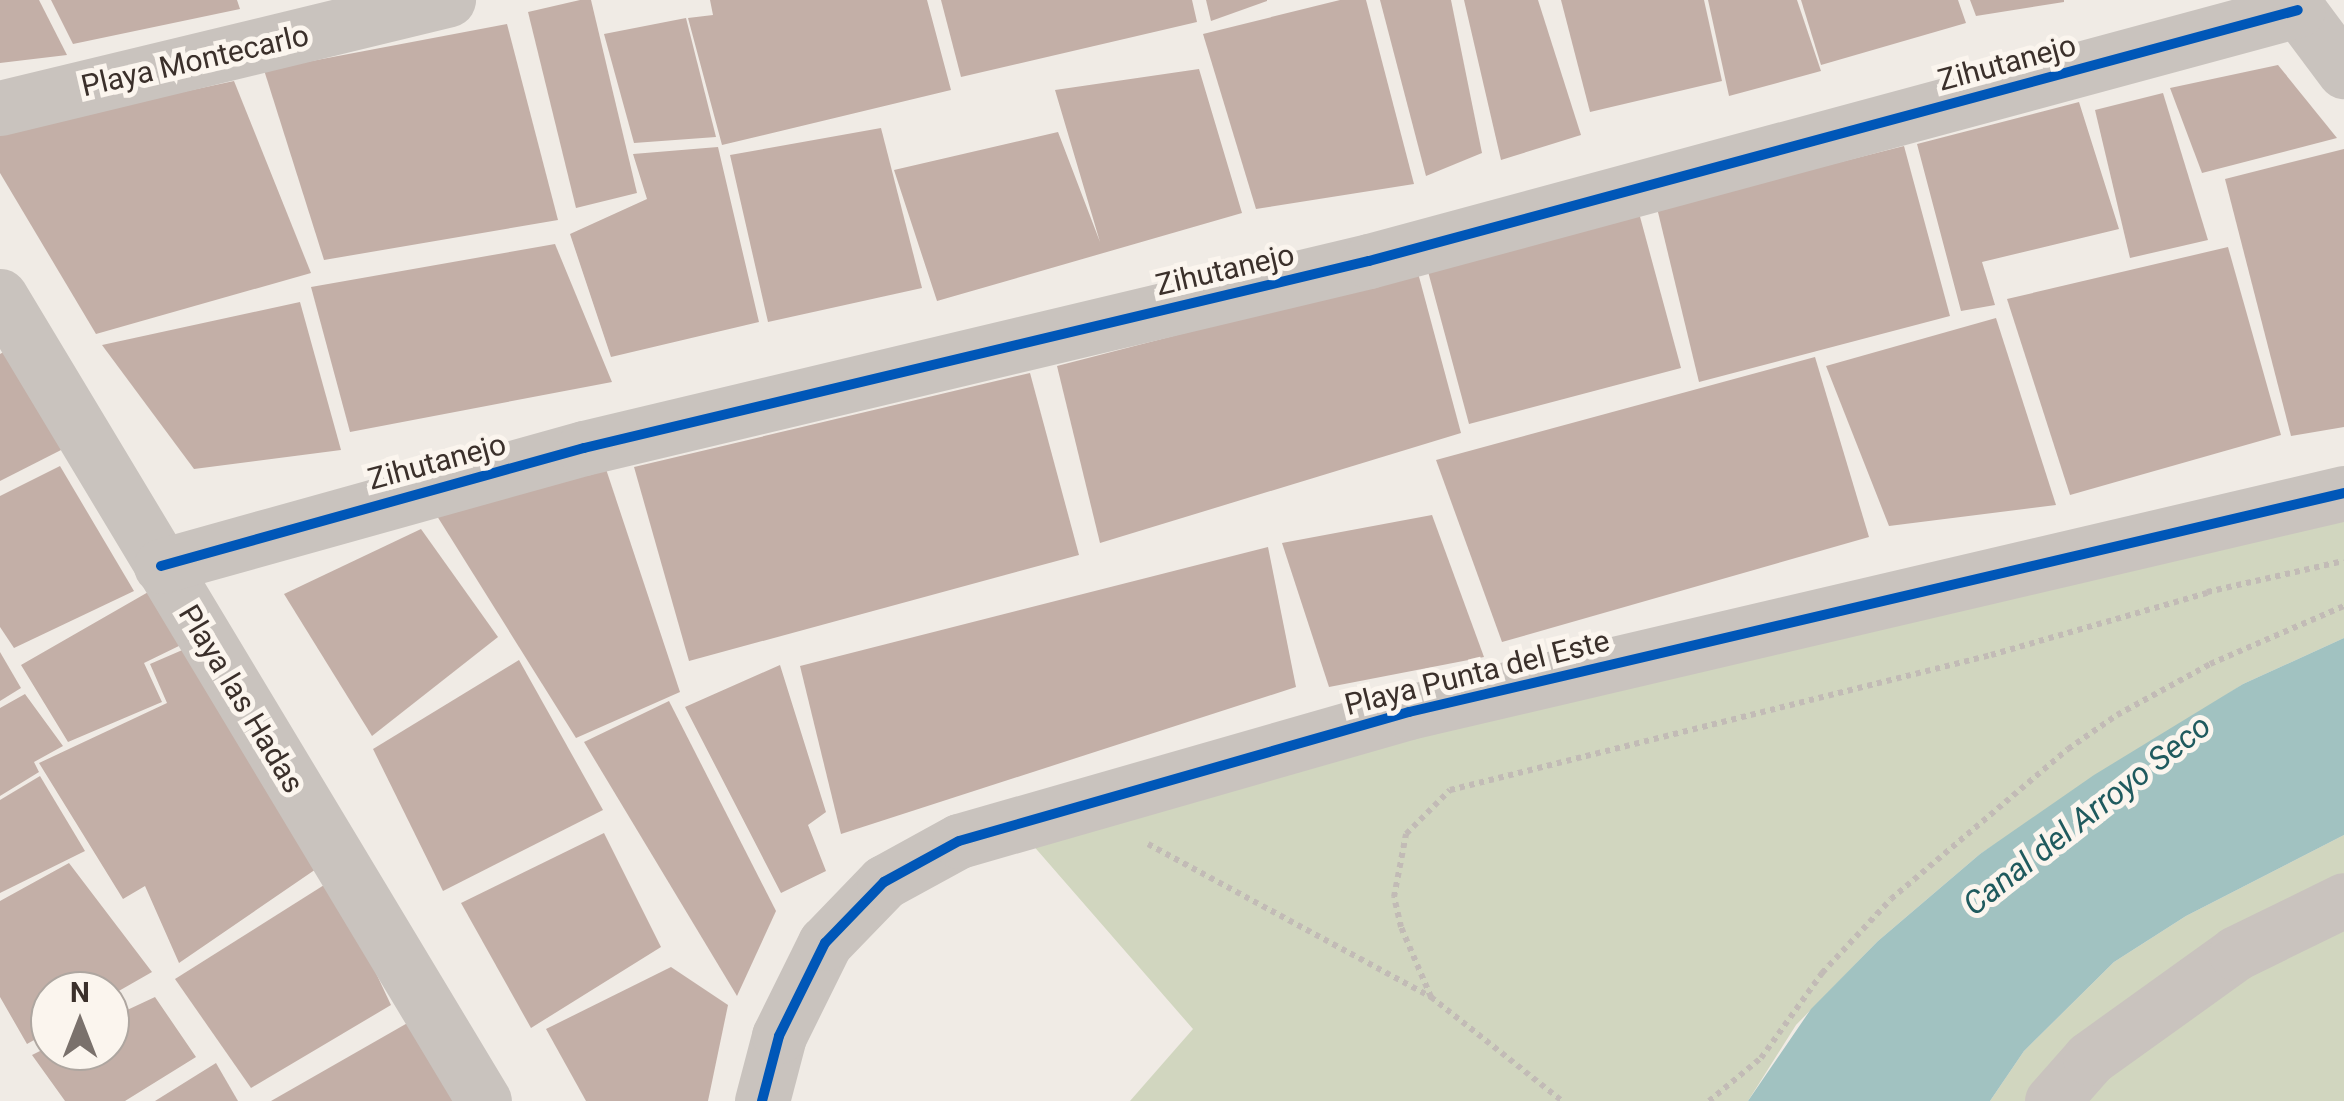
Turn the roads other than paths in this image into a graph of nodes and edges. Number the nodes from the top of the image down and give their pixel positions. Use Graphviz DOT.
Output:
graph roads {
  1 [pos="448,0"];
  2 [pos="2294,5"];
  3 [pos="2344,71"];
  4 [pos="0,108"];
  5 [pos="5,317"];
  6 [pos="2344,493"];
  7 [pos="160,566"];
  8 [pos="2344,900"];
  9 [pos="484,1101"];
  10 [pos="762,1101"];
  11 [pos="2052,1101"];
  1 -- 4 [label="street, Playa Montecarlo"];
  2 -- 3 [label="street"];
  2 -- 7 [label="street, Zihutanejo"];
  5 -- 7 [label="street, Playa las Hadas"];
  6 -- 10 [label="street, Playa Punta del Este"];
  7 -- 9 [label="street, Playa las Hadas"];
  8 -- 11 [label="street"];
}
